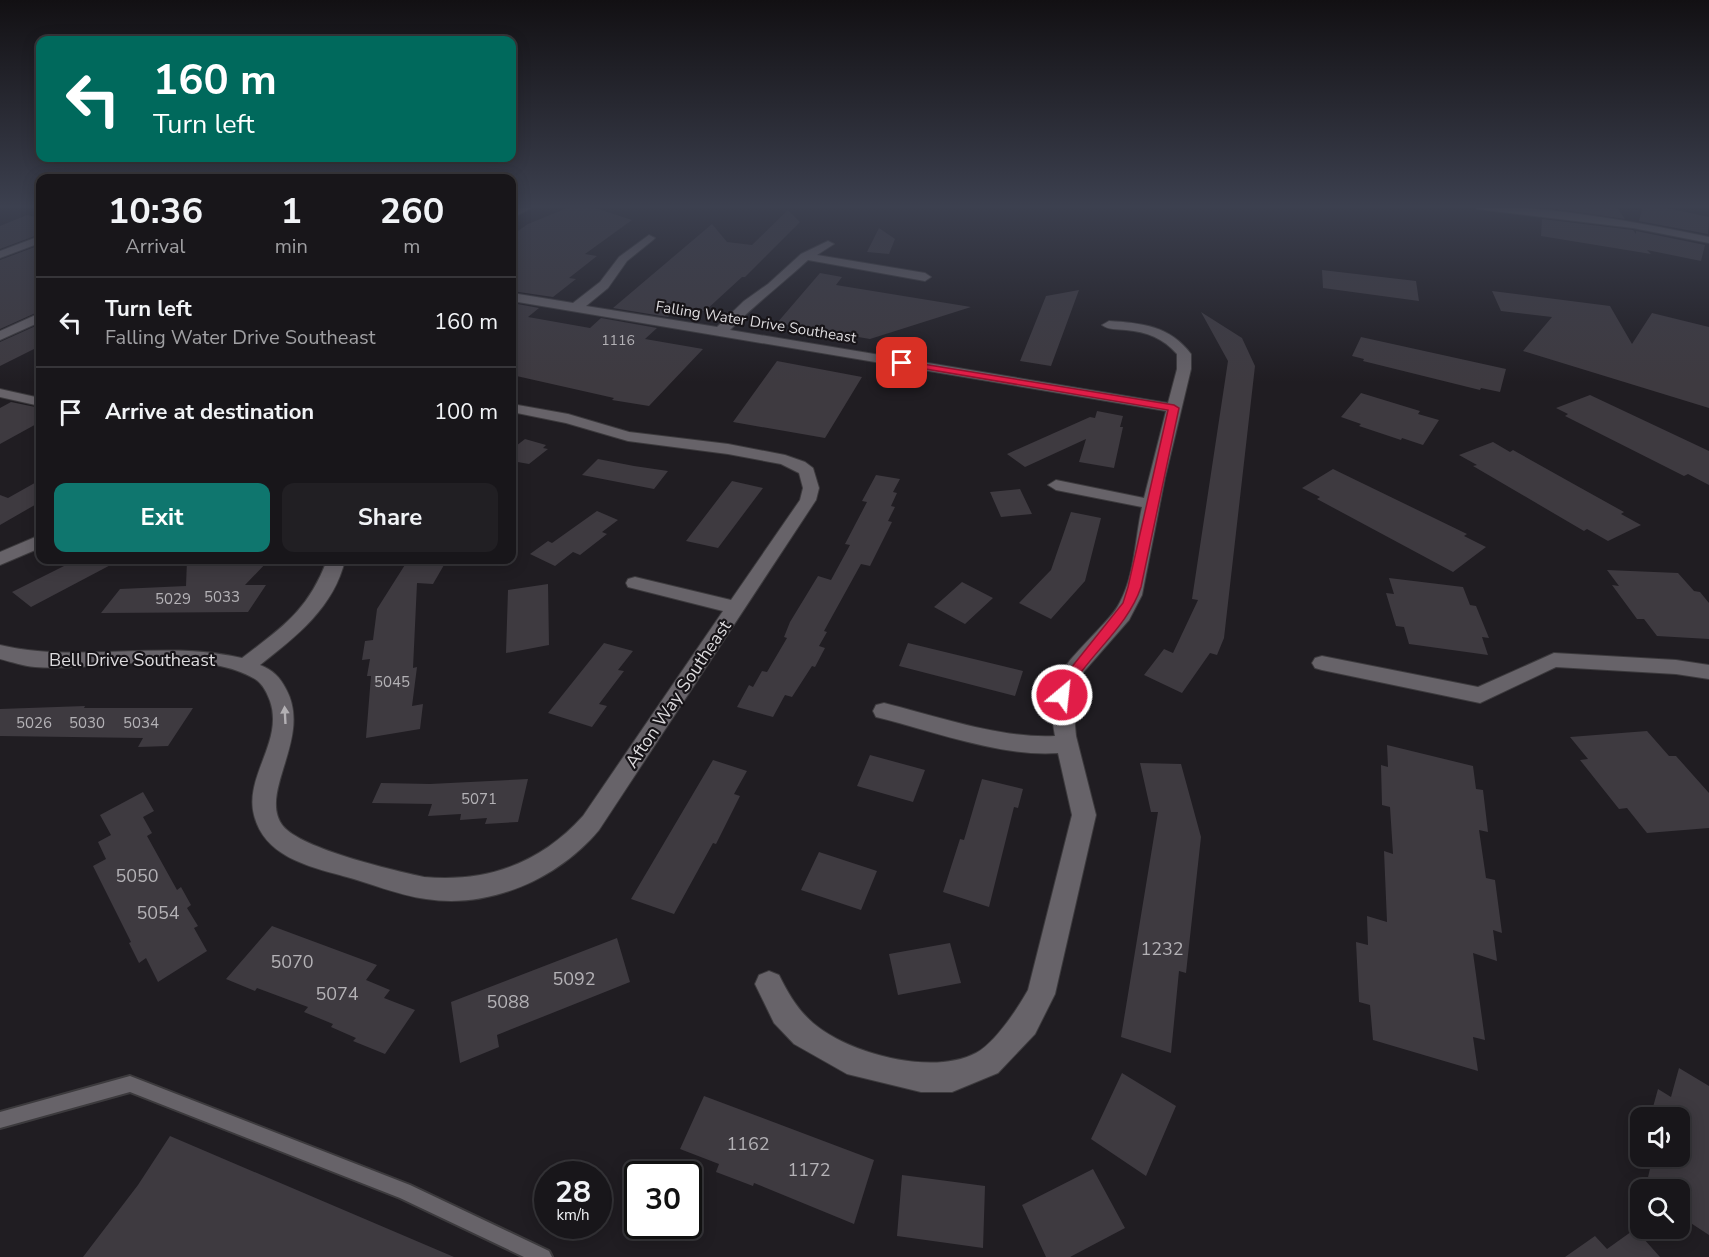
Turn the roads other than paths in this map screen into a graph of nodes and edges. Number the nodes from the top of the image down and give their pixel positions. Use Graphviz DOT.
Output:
graph roads {
  1 [pos="619,265"];
  2 [pos="796,265"];
  3 [pos="854,265"];
  4 [pos="925,277"];
  5 [pos="516,298"];
  6 [pos="576,308"];
  7 [pos="36,319"];
  8 [pos="1109,325"];
  9 [pos="720,332"];
  10 [pos="0,336"];
  11 [pos="0,393"];
  12 [pos="36,401"];
  13 [pos="1174,408"];
  14 [pos="516,409"];
  15 [pos="1056,485"];
  16 [pos="1151,504"];
  17 [pos="36,543"];
  18 [pos="0,559"];
  19 [pos="335,564"];
  20 [pos="635,583"];
  21 [pos="735,608"];
  22 [pos="0,652"];
  23 [pos="1322,663"];
  24 [pos="246,665"];
  25 [pos="1709,672"];
  26 [pos="884,711"];
  27 [pos="1068,744"];
  28 [pos="271,771"];
  29 [pos="769,984"];
  30 [pos="0,1119"];
  31 [pos="543,1257"];
  1 -- 6 [label="street"];
  2 -- 9 [label="street"];
  3 -- 4 [label="street"];
  5 -- 6 [label="street, Falling Water Drive Southeast"];
  6 -- 9 [label="street, Falling Water Drive Southeast"];
  7 -- 10 [label="street"];
  8 -- 13 [label="street"];
  9 -- 13 [label="street, Falling Water Drive Southeast"];
  11 -- 12 [label="street"];
  13 -- 16 [label="street"];
  14 -- 21 [label="street, Afton Way Southeast"];
  15 -- 16 [label="street"];
  16 -- 27 [label="street"];
  17 -- 18 [label="street"];
  19 -- 24 [label="street"];
  20 -- 21 [label="street"];
  21 -- 28 [label="street, Afton Way Southeast"];
  22 -- 24 [label="street, Bell Drive Southeast"];
  23 -- 25 [label="street"];
  28 -- 24 [label="street, Bell Drive Southeast, one-way"];
  26 -- 27 [label="street"];
  27 -- 29 [label="street"];
  30 -- 31 [label="lane"];
}
